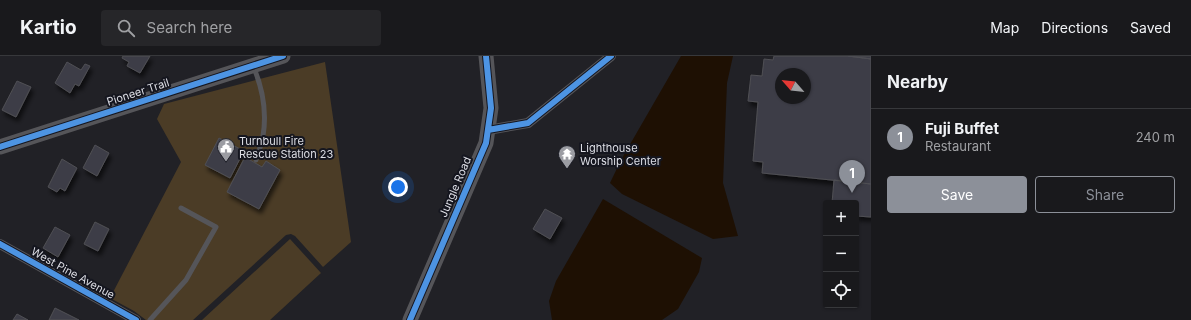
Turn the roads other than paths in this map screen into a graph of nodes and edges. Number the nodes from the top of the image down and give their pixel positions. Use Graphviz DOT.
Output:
graph roads {
  1 [pos="283,56"];
  2 [pos="486,56"];
  3 [pos="611,56"];
  4 [pos="253,66"];
  5 [pos="488,130"];
  6 [pos="0,147"];
  7 [pos="256,160"];
  8 [pos="181,208"];
  9 [pos="0,244"];
  10 [pos="136,320"];
  11 [pos="150,320"];
  12 [pos="410,320"];
  1 -- 4 [label="street, Pioneer Trail"];
  2 -- 5 [label="street, Jungle Road"];
  3 -- 5 [label="street"];
  4 -- 6 [label="street, Pioneer Trail"];
  4 -- 7 [label="lane"];
  5 -- 12 [label="street, Jungle Road"];
  8 -- 11 [label="lane"];
  9 -- 10 [label="street, West Pine Avenue"];
}
